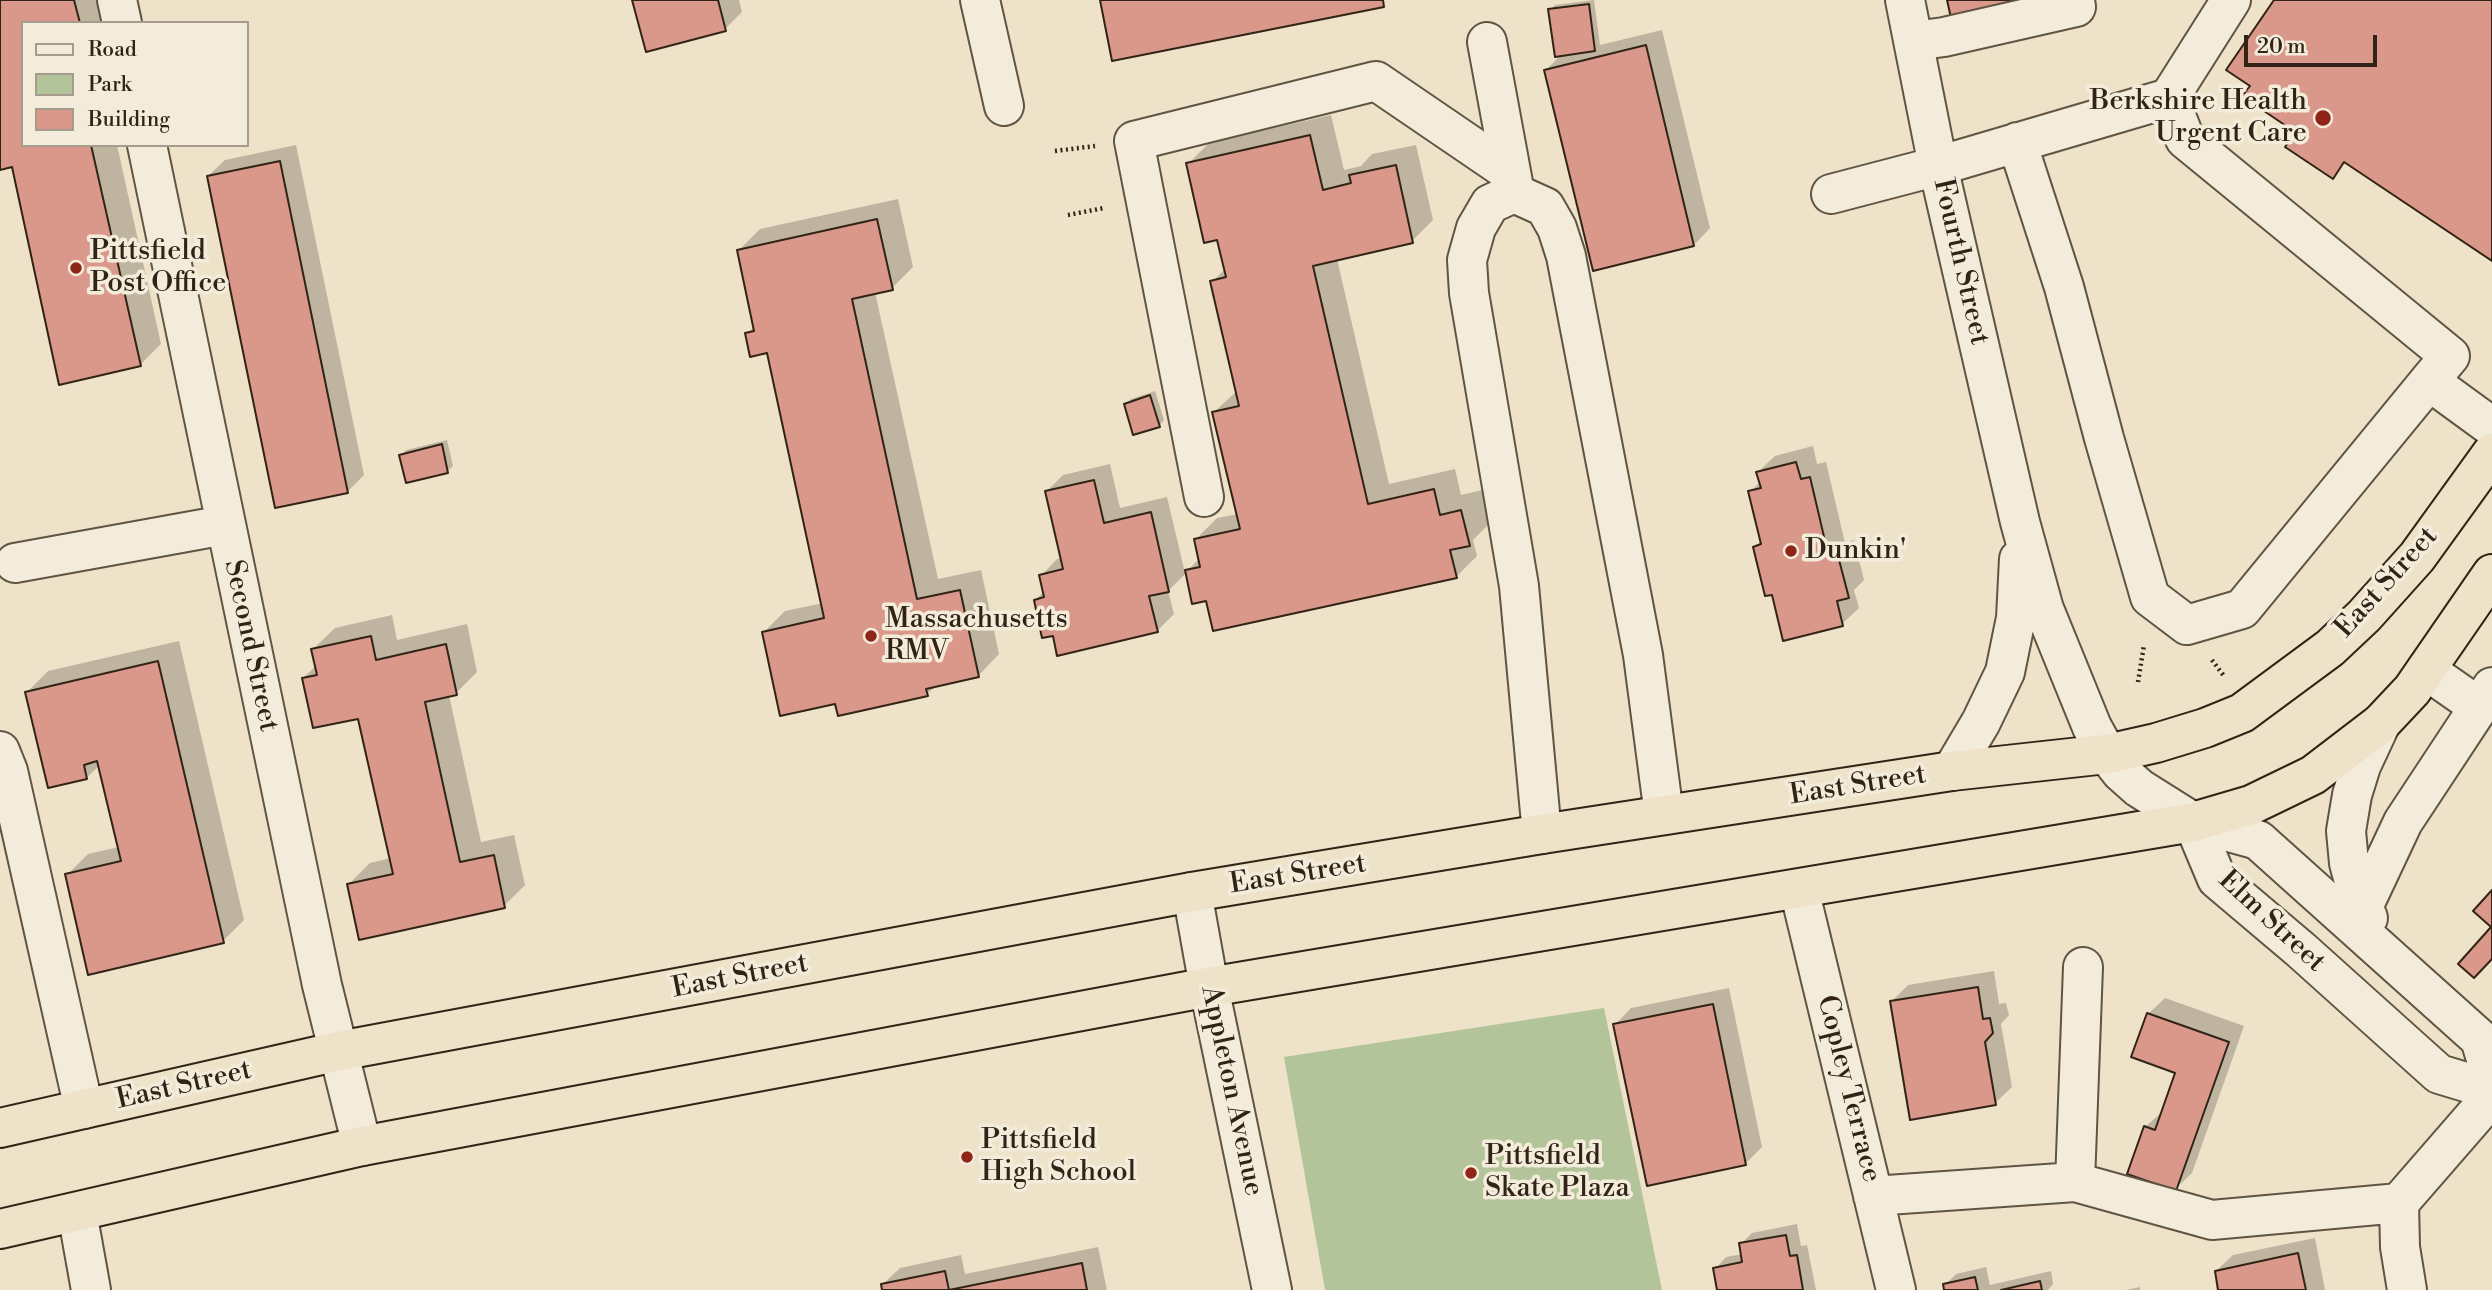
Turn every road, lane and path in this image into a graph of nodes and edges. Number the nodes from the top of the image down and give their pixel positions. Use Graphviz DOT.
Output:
graph roads {
  1 [pos="117,0"];
  2 [pos="980,0"];
  3 [pos="1905,0"];
  4 [pos="2075,0"];
  5 [pos="2231,0"];
  6 [pos="122,21"];
  7 [pos="1914,41"];
  8 [pos="1487,42"];
  9 [pos="2169,98"];
  10 [pos="1004,106"];
  11 [pos="2017,142"];
  12 [pos="147,147"];
  13 [pos="1938,166"];
  14 [pos="1513,183"];
  15 [pos="1831,194"];
  16 [pos="2429,382"];
  17 [pos="2492,427"];
  18 [pos="2492,453"];
  19 [pos="1204,497"];
  20 [pos="2020,522"];
  21 [pos="225,525"];
  22 [pos="15,563"];
  23 [pos="2492,573"];
  24 [pos="2426,670"];
  25 [pos="2485,697"];
  26 [pos="2381,723"];
  27 [pos="0,751"];
  28 [pos="2107,754"];
  29 [pos="1952,771"];
  30 [pos="1664,816"];
  31 [pos="2193,822"];
  32 [pos="1542,834"];
  33 [pos="1799,889"];
  34 [pos="1192,892"];
  35 [pos="2364,905"];
  36 [pos="2382,952"];
  37 [pos="2083,967"];
  38 [pos="1209,987"];
  39 [pos="339,1051"];
  40 [pos="2492,1079"];
  41 [pos="2492,1090"];
  42 [pos="2492,1096"];
  43 [pos="84,1109"];
  44 [pos="0,1128"];
  45 [pos="362,1146"];
  46 [pos="2075,1182"];
  47 [pos="1873,1196"];
  48 [pos="2399,1203"];
  49 [pos="77,1212"];
  50 [pos="0,1229"];
  51 [pos="91,1290"];
  52 [pos="1272,1290"];
  53 [pos="1896,1290"];
  54 [pos="2407,1290"];
  1 -- 6 [label="street"];
  2 -- 10 [label="street"];
  3 -- 7 [label="street, Fourth Street"];
  4 -- 7 [label="street"];
  5 -- 9 [label="street"];
  7 -- 13 [label="street, Fourth Street"];
  8 -- 14 [label="street"];
  9 -- 11 [label="street"];
  9 -- 16 [label="street"];
  11 -- 13 [label="street"];
  11 -- 16 [label="street"];
  12 -- 21 [label="street, Second Street"];
  13 -- 15 [label="street"];
  13 -- 20 [label="street, Fourth Street"];
  14 -- 19 [label="street"];
  14 -- 30 [label="street"];
  14 -- 32 [label="street"];
  16 -- 17 [label="street"];
  18 -- 28 [label="highway, East Street"];
  20 -- 28 [label="street, Fourth Street"];
  20 -- 29 [label="street, Fourth Street"];
  21 -- 22 [label="street"];
  21 -- 39 [label="street, Second Street"];
  23 -- 24 [label="highway"];
  24 -- 25 [label="street"];
  24 -- 26 [label="highway"];
  25 -- 35 [label="street"];
  26 -- 31 [label="highway"];
  26 -- 35 [label="street, Elm Street"];
  27 -- 43 [label="street"];
  28 -- 29 [label="highway, East Street"];
  28 -- 31 [label="street, Fourth Street"];
  29 -- 30 [label="highway, East Street"];
  30 -- 32 [label="highway, East Street"];
  31 -- 33 [label="highway"];
  31 -- 36 [label="street, Elm Street"];
  31 -- 41 [label="street, Elm Street"];
  32 -- 34 [label="highway, East Street"];
  33 -- 38 [label="highway"];
  33 -- 47 [label="street, Copley Terrace"];
  34 -- 38 [label="street, Appleton Avenue"];
  34 -- 39 [label="highway, East Street"];
  35 -- 36 [label="street, Elm Street"];
  36 -- 40 [label="street, Elm Street"];
  37 -- 46 [label="street"];
  38 -- 45 [label="highway"];
  38 -- 52 [label="street, Appleton Avenue"];
  39 -- 43 [label="highway, East Street"];
  39 -- 45 [label="street, Second Street"];
  42 -- 48 [label="street"];
  43 -- 44 [label="highway, East Street"];
  45 -- 49 [label="highway"];
  46 -- 47 [label="street"];
  46 -- 48 [label="street"];
  47 -- 53 [label="street, Copley Terrace"];
  48 -- 54 [label="street"];
  49 -- 50 [label="highway"];
  49 -- 51 [label="street"];
}
